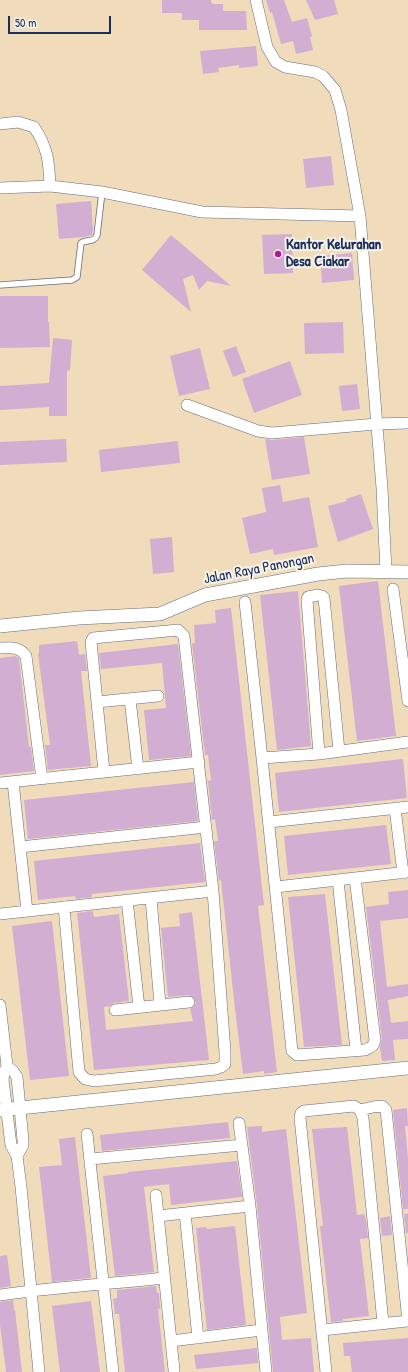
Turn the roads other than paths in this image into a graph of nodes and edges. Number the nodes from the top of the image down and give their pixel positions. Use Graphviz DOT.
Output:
graph roads {
  1 [pos="256,0"];
  2 [pos="0,124"];
  3 [pos="50,186"];
  4 [pos="0,188"];
  5 [pos="102,192"];
  6 [pos="360,216"];
  7 [pos="0,285"];
  8 [pos="187,405"];
  9 [pos="408,423"];
  10 [pos="376,424"];
  11 [pos="386,572"];
  12 [pos="408,572"];
  13 [pos="393,589"];
  14 [pos="245,602"];
  15 [pos="0,626"];
  16 [pos="0,648"];
  17 [pos="158,696"];
  18 [pos="130,699"];
  19 [pos="408,701"];
  20 [pos="97,702"];
  21 [pos="408,742"];
  22 [pos="339,751"];
  23 [pos="319,754"];
  24 [pos="262,758"];
  25 [pos="199,762"];
  26 [pos="138,769"];
  27 [pos="104,772"];
  28 [pos="42,779"];
  29 [pos="13,782"];
  30 [pos="0,783"];
  31 [pos="408,807"];
  32 [pos="395,808"];
  33 [pos="269,822"];
  34 [pos="206,827"];
  35 [pos="20,847"];
  36 [pos="405,872"];
  37 [pos="356,878"];
  38 [pos="338,880"];
  39 [pos="276,887"];
  40 [pos="213,891"];
  41 [pos="151,898"];
  42 [pos="127,900"];
  43 [pos="64,907"];
  44 [pos="27,911"];
  45 [pos="0,914"];
  46 [pos="189,1002"];
  47 [pos="0,1004"];
  48 [pos="160,1005"];
  49 [pos="139,1007"];
  50 [pos="115,1010"];
  51 [pos="356,1050"];
  52 [pos="7,1066"];
  53 [pos="408,1068"];
  54 [pos="19,1108"];
  55 [pos="3,1110"];
  56 [pos="360,1110"];
  57 [pos="239,1123"];
  58 [pos="87,1134"];
  59 [pos="242,1145"];
  60 [pos="17,1156"];
  61 [pos="90,1159"];
  62 [pos="156,1194"];
  63 [pos="250,1206"];
  64 [pos="185,1213"];
  65 [pos="158,1216"];
  66 [pos="164,1278"];
  67 [pos="104,1285"];
  68 [pos="32,1291"];
  69 [pos="0,1295"];
  70 [pos="408,1321"];
  71 [pos="383,1323"];
  72 [pos="262,1330"];
  73 [pos="322,1330"];
  74 [pos="198,1338"];
  75 [pos="171,1341"];
  76 [pos="174,1370"];
  77 [pos="39,1372"];
  78 [pos="113,1372"];
  79 [pos="266,1372"];
  80 [pos="326,1372"];
  1 -- 6 [label="street"];
  2 -- 3 [label="street"];
  3 -- 4 [label="street"];
  3 -- 5 [label="street"];
  5 -- 6 [label="street"];
  5 -- 7 [label="lane"];
  6 -- 10 [label="street"];
  8 -- 10 [label="street"];
  9 -- 10 [label="street"];
  10 -- 11 [label="street"];
  11 -- 12 [label="street, Jalan Raya Panongan"];
  11 -- 15 [label="street, Jalan Raya Panongan"];
  13 -- 19 [label="street"];
  14 -- 24 [label="street"];
  16 -- 28 [label="street"];
  17 -- 18 [label="street"];
  18 -- 20 [label="street"];
  18 -- 26 [label="street"];
  20 -- 25 [label="street"];
  20 -- 27 [label="street"];
  21 -- 22 [label="street"];
  22 -- 23 [label="street"];
  22 -- 23 [label="street"];
  23 -- 24 [label="street"];
  24 -- 33 [label="street"];
  25 -- 26 [label="street"];
  25 -- 34 [label="street"];
  26 -- 27 [label="street"];
  27 -- 28 [label="street"];
  28 -- 29 [label="street"];
  29 -- 30 [label="street"];
  29 -- 35 [label="street"];
  31 -- 32 [label="street"];
  32 -- 33 [label="street"];
  32 -- 36 [label="street"];
  33 -- 39 [label="street"];
  34 -- 35 [label="street"];
  34 -- 40 [label="street"];
  35 -- 44 [label="street"];
  36 -- 37 [label="street"];
  37 -- 38 [label="street"];
  37 -- 51 [label="street"];
  38 -- 39 [label="street"];
  38 -- 51 [label="street"];
  39 -- 51 [label="street"];
  40 -- 41 [label="street"];
  40 -- 43 [label="street"];
  41 -- 42 [label="street"];
  41 -- 48 [label="street"];
  42 -- 43 [label="street"];
  42 -- 49 [label="street"];
  43 -- 44 [label="street"];
  44 -- 45 [label="street"];
  46 -- 48 [label="street"];
  47 -- 52 [label="street"];
  48 -- 49 [label="street"];
  49 -- 50 [label="street"];
  52 -- 54 [label="street"];
  52 -- 55 [label="street"];
  53 -- 54 [label="street"];
  54 -- 55 [label="street"];
  54 -- 60 [label="street"];
  55 -- 60 [label="street"];
  56 -- 70 [label="street"];
  56 -- 71 [label="street"];
  56 -- 73 [label="street"];
  57 -- 59 [label="street"];
  58 -- 61 [label="street"];
  59 -- 61 [label="street"];
  59 -- 63 [label="street"];
  60 -- 68 [label="street"];
  61 -- 67 [label="street"];
  62 -- 65 [label="street"];
  63 -- 64 [label="street"];
  63 -- 72 [label="street"];
  64 -- 65 [label="street"];
  64 -- 74 [label="street"];
  65 -- 66 [label="street"];
  66 -- 67 [label="street"];
  66 -- 75 [label="street"];
  67 -- 68 [label="street"];
  67 -- 78 [label="street"];
  68 -- 69 [label="street"];
  68 -- 77 [label="street"];
  70 -- 71 [label="street"];
  71 -- 73 [label="street"];
  72 -- 74 [label="street"];
  72 -- 79 [label="street"];
  73 -- 80 [label="street"];
  74 -- 75 [label="street"];
  75 -- 76 [label="street"];
}
